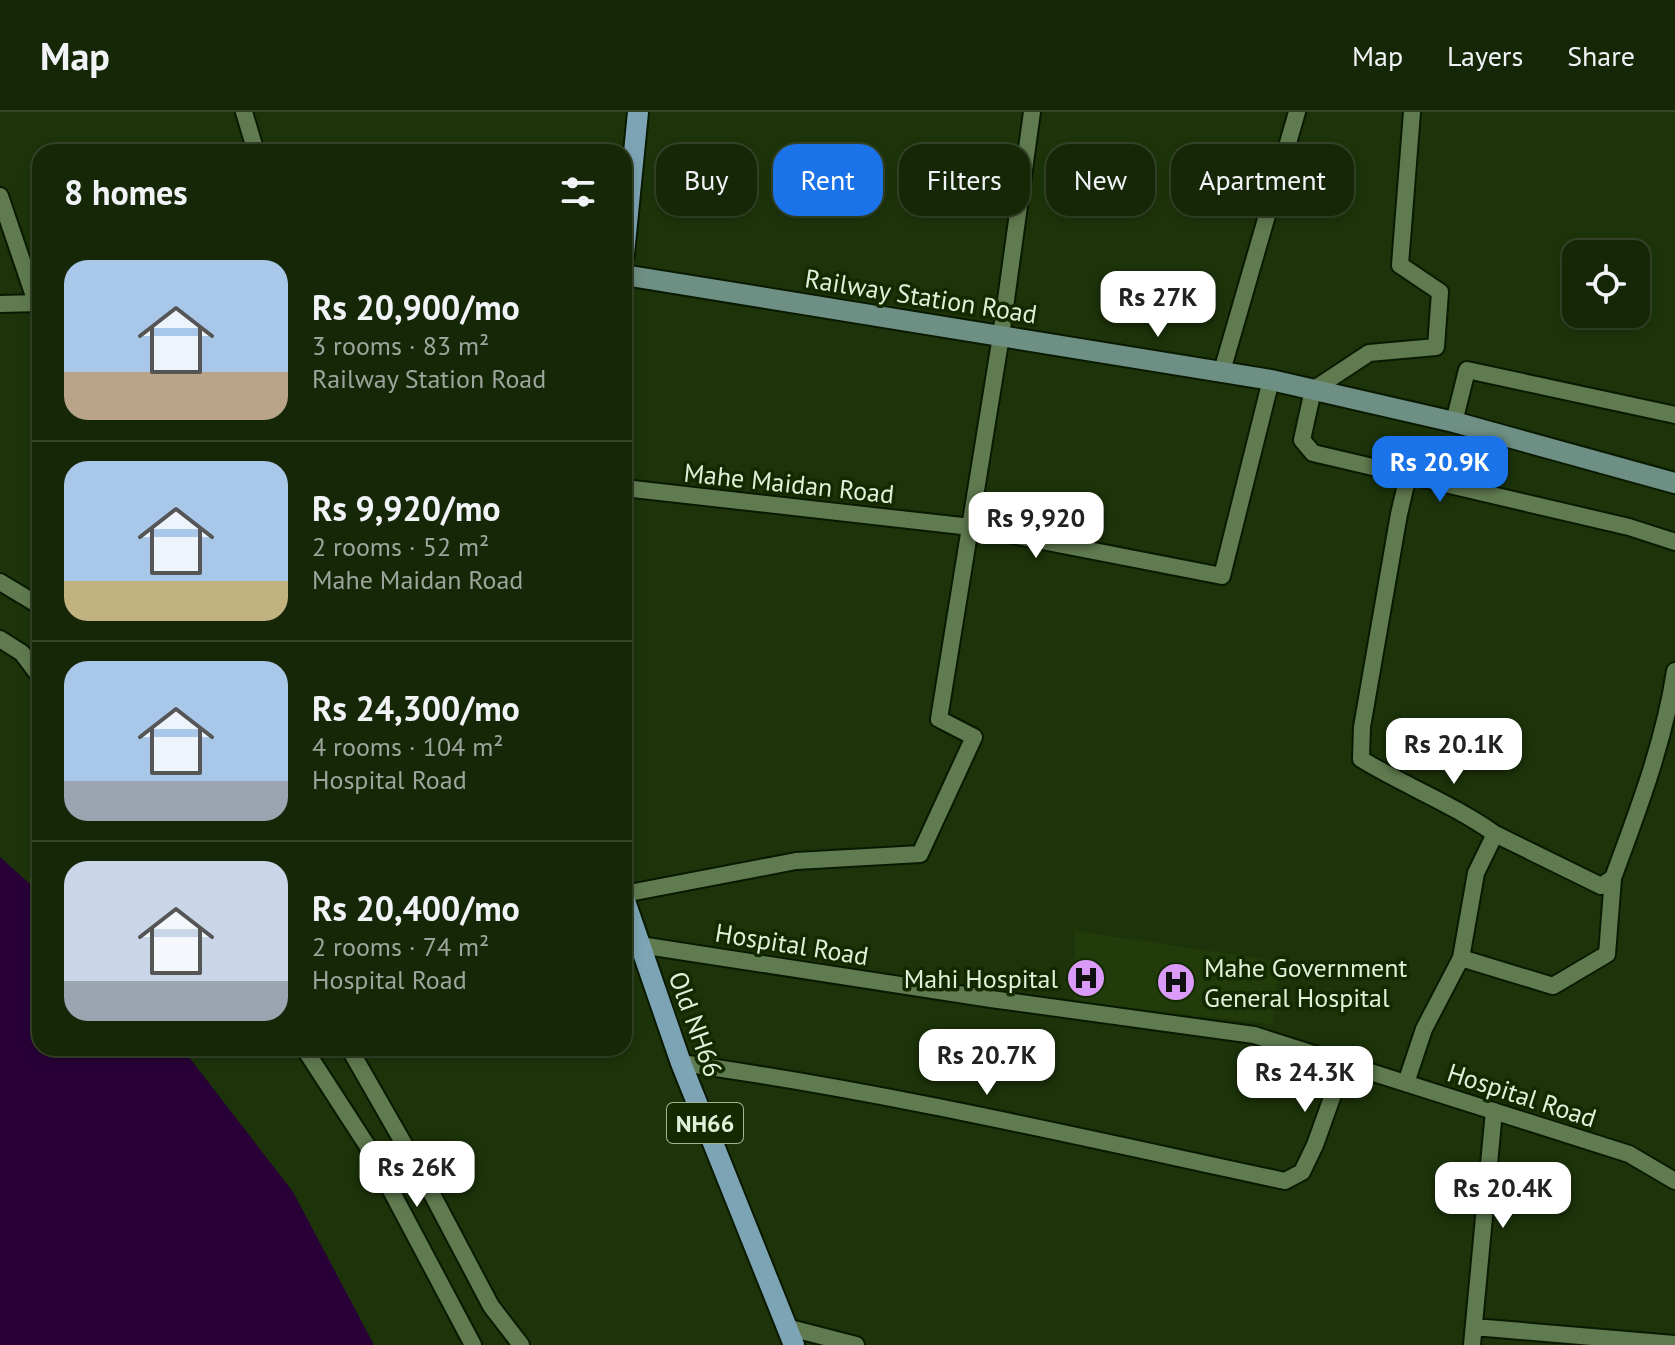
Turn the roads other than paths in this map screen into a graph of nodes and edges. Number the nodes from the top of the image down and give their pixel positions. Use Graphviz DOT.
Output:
graph roads {
  1 [pos="244,112"];
  2 [pos="638,112"];
  3 [pos="654,112"];
  4 [pos="1032,112"];
  5 [pos="1297,112"];
  6 [pos="1412,112"];
  7 [pos="636,134"];
  8 [pos="254,144"];
  9 [pos="632,174"];
  10 [pos="0,196"];
  11 [pos="632,276"];
  12 [pos="32,286"];
  13 [pos="32,303"];
  14 [pos="0,304"];
  15 [pos="1001,336"];
  16 [pos="1222,371"];
  17 [pos="1271,380"];
  18 [pos="1313,390"];
  19 [pos="1675,415"];
  20 [pos="1454,422"];
  21 [pos="1408,476"];
  22 [pos="1675,483"];
  23 [pos="632,489"];
  24 [pos="971,527"];
  25 [pos="1675,542"];
  26 [pos="0,582"];
  27 [pos="32,600"];
  28 [pos="0,639"];
  29 [pos="32,666"];
  30 [pos="1675,671"];
  31 [pos="1495,834"];
  32 [pos="1613,878"];
  33 [pos="632,894"];
  34 [pos="632,920"];
  35 [pos="640,945"];
  36 [pos="1461,958"];
  37 [pos="309,1056"];
  38 [pos="354,1056"];
  39 [pos="681,1063"];
  40 [pos="1344,1064"];
  41 [pos="1406,1083"];
  42 [pos="1494,1111"];
  43 [pos="1675,1181"];
  44 [pos="1474,1327"];
  45 [pos="792,1336"];
  46 [pos="1675,1344"];
  47 [pos="473,1345"];
  48 [pos="521,1345"];
  49 [pos="856,1345"];
  50 [pos="1472,1345"];
  1 -- 8 [label="street"];
  2 -- 7 [label="main road"];
  3 -- 7 [label="main road"];
  4 -- 15 [label="street"];
  5 -- 16 [label="street"];
  6 -- 18 [label="street"];
  7 -- 9 [label="main road"];
  10 -- 12 [label="street"];
  11 -- 15 [label="street, Railway Station Road"];
  13 -- 14 [label="street"];
  15 -- 16 [label="street, Railway Station Road"];
  15 -- 24 [label="street"];
  16 -- 17 [label="street, Railway Station Road"];
  17 -- 18 [label="street, Railway Station Road"];
  17 -- 24 [label="street, Mahe Maidan Road"];
  18 -- 20 [label="street, Railway Station Road"];
  18 -- 21 [label="street"];
  19 -- 20 [label="street"];
  20 -- 22 [label="street, Railway Station Road"];
  21 -- 25 [label="street"];
  21 -- 31 [label="street"];
  23 -- 24 [label="street, Mahe Maidan Road"];
  24 -- 33 [label="street"];
  26 -- 27 [label="street"];
  28 -- 29 [label="street"];
  30 -- 32 [label="street"];
  31 -- 32 [label="street"];
  31 -- 36 [label="street"];
  32 -- 36 [label="street"];
  34 -- 35 [label="main road, Old NH66 / NH66"];
  35 -- 39 [label="main road, Old NH66 / NH66"];
  35 -- 40 [label="street, Hospital Road"];
  36 -- 41 [label="street"];
  37 -- 47 [label="street"];
  38 -- 48 [label="street"];
  39 -- 40 [label="street"];
  39 -- 45 [label="main road, Old NH66 / NH66"];
  40 -- 41 [label="street, Hospital Road"];
  41 -- 42 [label="street, Hospital Road"];
  42 -- 43 [label="street, Hospital Road"];
  42 -- 44 [label="street"];
  44 -- 46 [label="street"];
  44 -- 50 [label="street"];
  45 -- 49 [label="street"];
}
